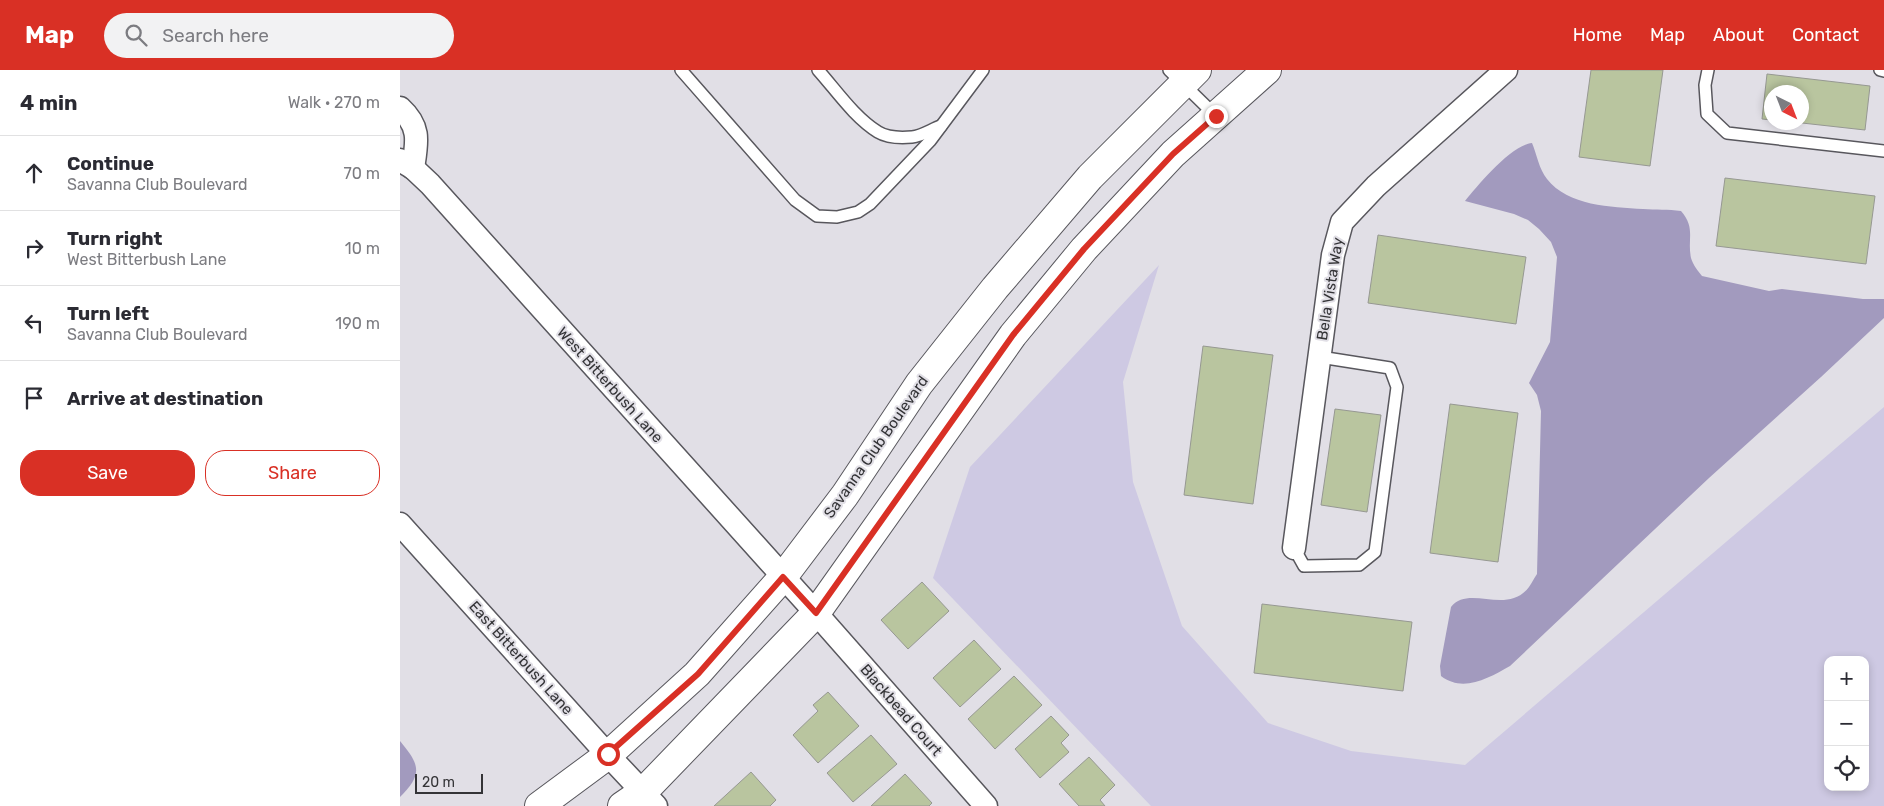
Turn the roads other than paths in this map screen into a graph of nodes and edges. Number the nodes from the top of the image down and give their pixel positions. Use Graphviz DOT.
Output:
graph roads {
  1 [pos="681,70"];
  2 [pos="818,70"];
  3 [pos="983,70"];
  4 [pos="1267,70"];
  5 [pos="1506,70"];
  6 [pos="1708,70"];
  7 [pos="1880,70"];
  8 [pos="1884,71"];
  9 [pos="1183,75"];
  10 [pos="400,108"];
  11 [pos="1216,116"];
  12 [pos="942,126"];
  13 [pos="1884,151"];
  14 [pos="407,164"];
  15 [pos="1320,358"];
  16 [pos="400,524"];
  17 [pos="1294,548"];
  18 [pos="783,577"];
  19 [pos="816,613"];
  20 [pos="608,754"];
  21 [pos="641,801"];
  22 [pos="539,806"];
  23 [pos="986,806"];
  1 -- 12 [label="lane"];
  2 -- 12 [label="lane"];
  3 -- 12 [label="lane"];
  4 -- 11 [label="street"];
  5 -- 15 [label="street, Bella Vista Way"];
  6 -- 13 [label="lane"];
  7 -- 8 [label="lane"];
  9 -- 11 [label="lane"];
  9 -- 18 [label="street, Savanna Club Boulevard"];
  10 -- 14 [label="street"];
  11 -- 19 [label="street"];
  14 -- 18 [label="street, West Bitterbush Lane"];
  15 -- 17 [label="street, Bella Vista Way"];
  15 -- 17 [label="lane"];
  16 -- 20 [label="street, East Bitterbush Lane"];
  18 -- 19 [label="street, West Bitterbush Lane"];
  18 -- 20 [label="street, Savanna Club Boulevard"];
  19 -- 21 [label="street"];
  19 -- 23 [label="street, Blackbead Court"];
  20 -- 21 [label="street, East Bitterbush Lane"];
  20 -- 22 [label="street, Savanna Club Boulevard"];
}
